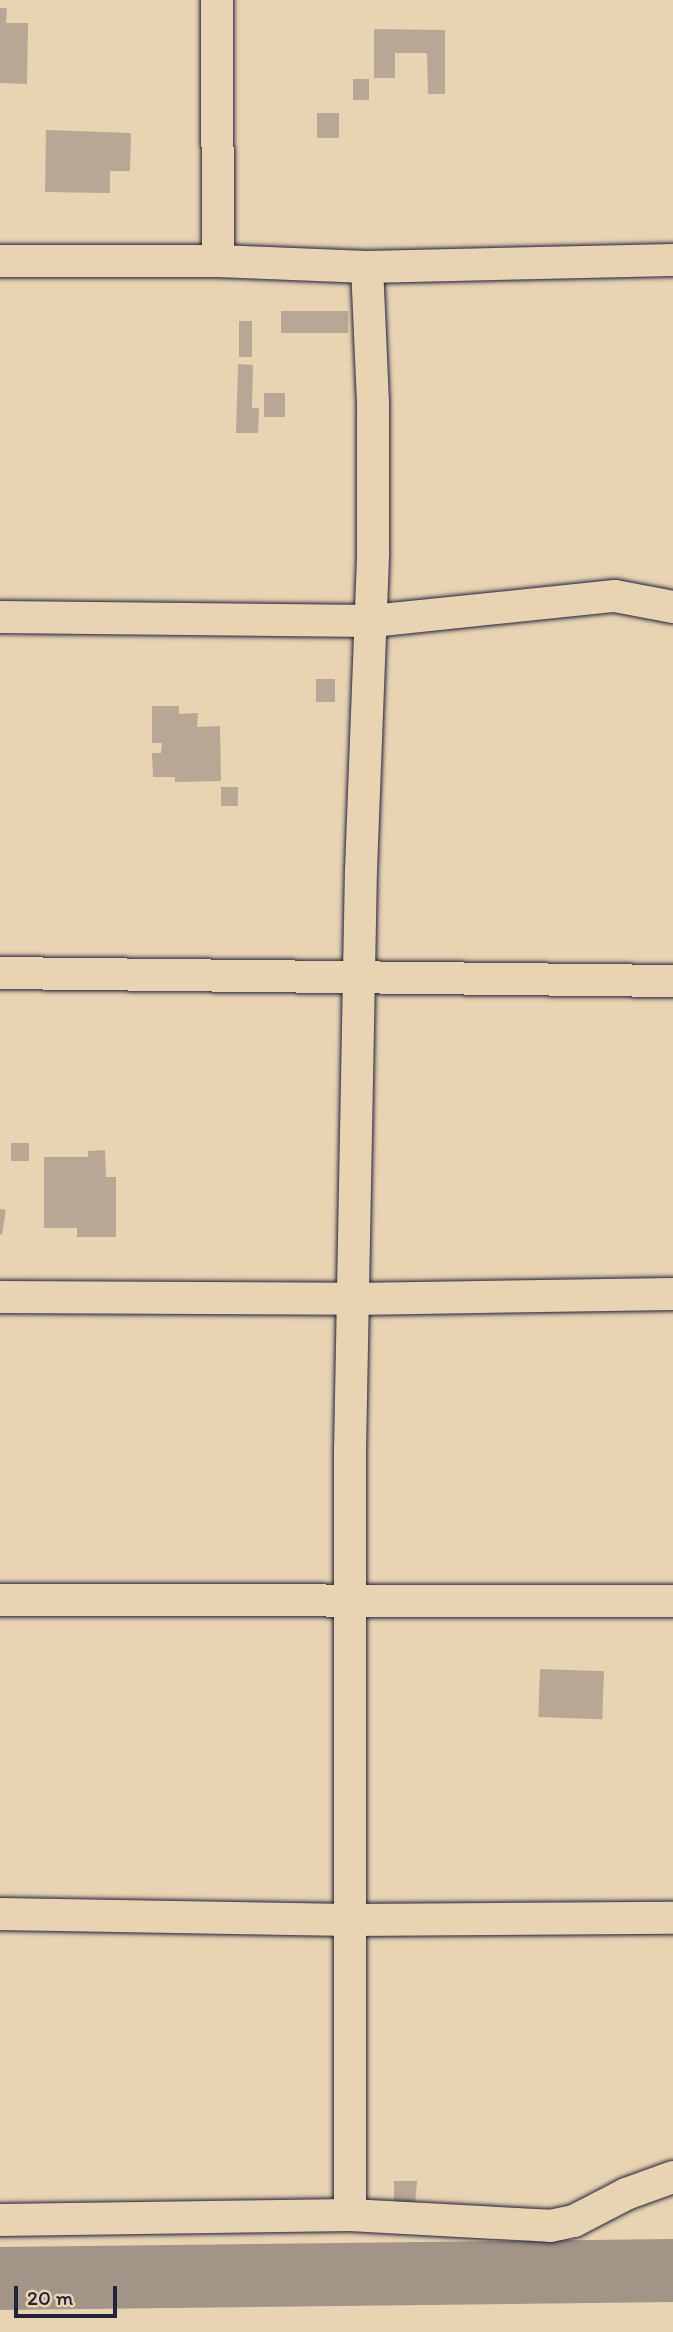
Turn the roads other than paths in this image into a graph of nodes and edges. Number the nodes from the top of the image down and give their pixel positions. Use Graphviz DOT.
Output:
graph roads {
  1 [pos="217,0"];
  2 [pos="673,260"];
  3 [pos="0,261"];
  4 [pos="218,261"];
  5 [pos="367,267"];
  6 [pos="673,607"];
  7 [pos="0,617"];
  8 [pos="372,621"];
  9 [pos="0,973"];
  10 [pos="359,975"];
  11 [pos="673,981"];
  12 [pos="673,1294"];
  13 [pos="0,1297"];
  14 [pos="353,1299"];
  15 [pos="0,1601"];
  16 [pos="673,1601"];
  17 [pos="349,1602"];
  18 [pos="0,1914"];
  19 [pos="673,1918"];
  20 [pos="350,1920"];
  21 [pos="673,2177"];
  22 [pos="349,2215"];
  23 [pos="0,2220"];
  1 -- 4 [label="street"];
  2 -- 5 [label="street"];
  3 -- 4 [label="street"];
  4 -- 5 [label="street"];
  5 -- 8 [label="street"];
  6 -- 8 [label="street"];
  7 -- 8 [label="street"];
  8 -- 10 [label="street"];
  9 -- 10 [label="street"];
  10 -- 11 [label="street"];
  10 -- 14 [label="street"];
  12 -- 14 [label="street"];
  13 -- 14 [label="street"];
  14 -- 17 [label="street"];
  15 -- 17 [label="street"];
  16 -- 17 [label="street"];
  17 -- 20 [label="street"];
  18 -- 20 [label="street"];
  19 -- 20 [label="street"];
  20 -- 22 [label="street"];
  21 -- 22 [label="street"];
  22 -- 23 [label="street"];
}
